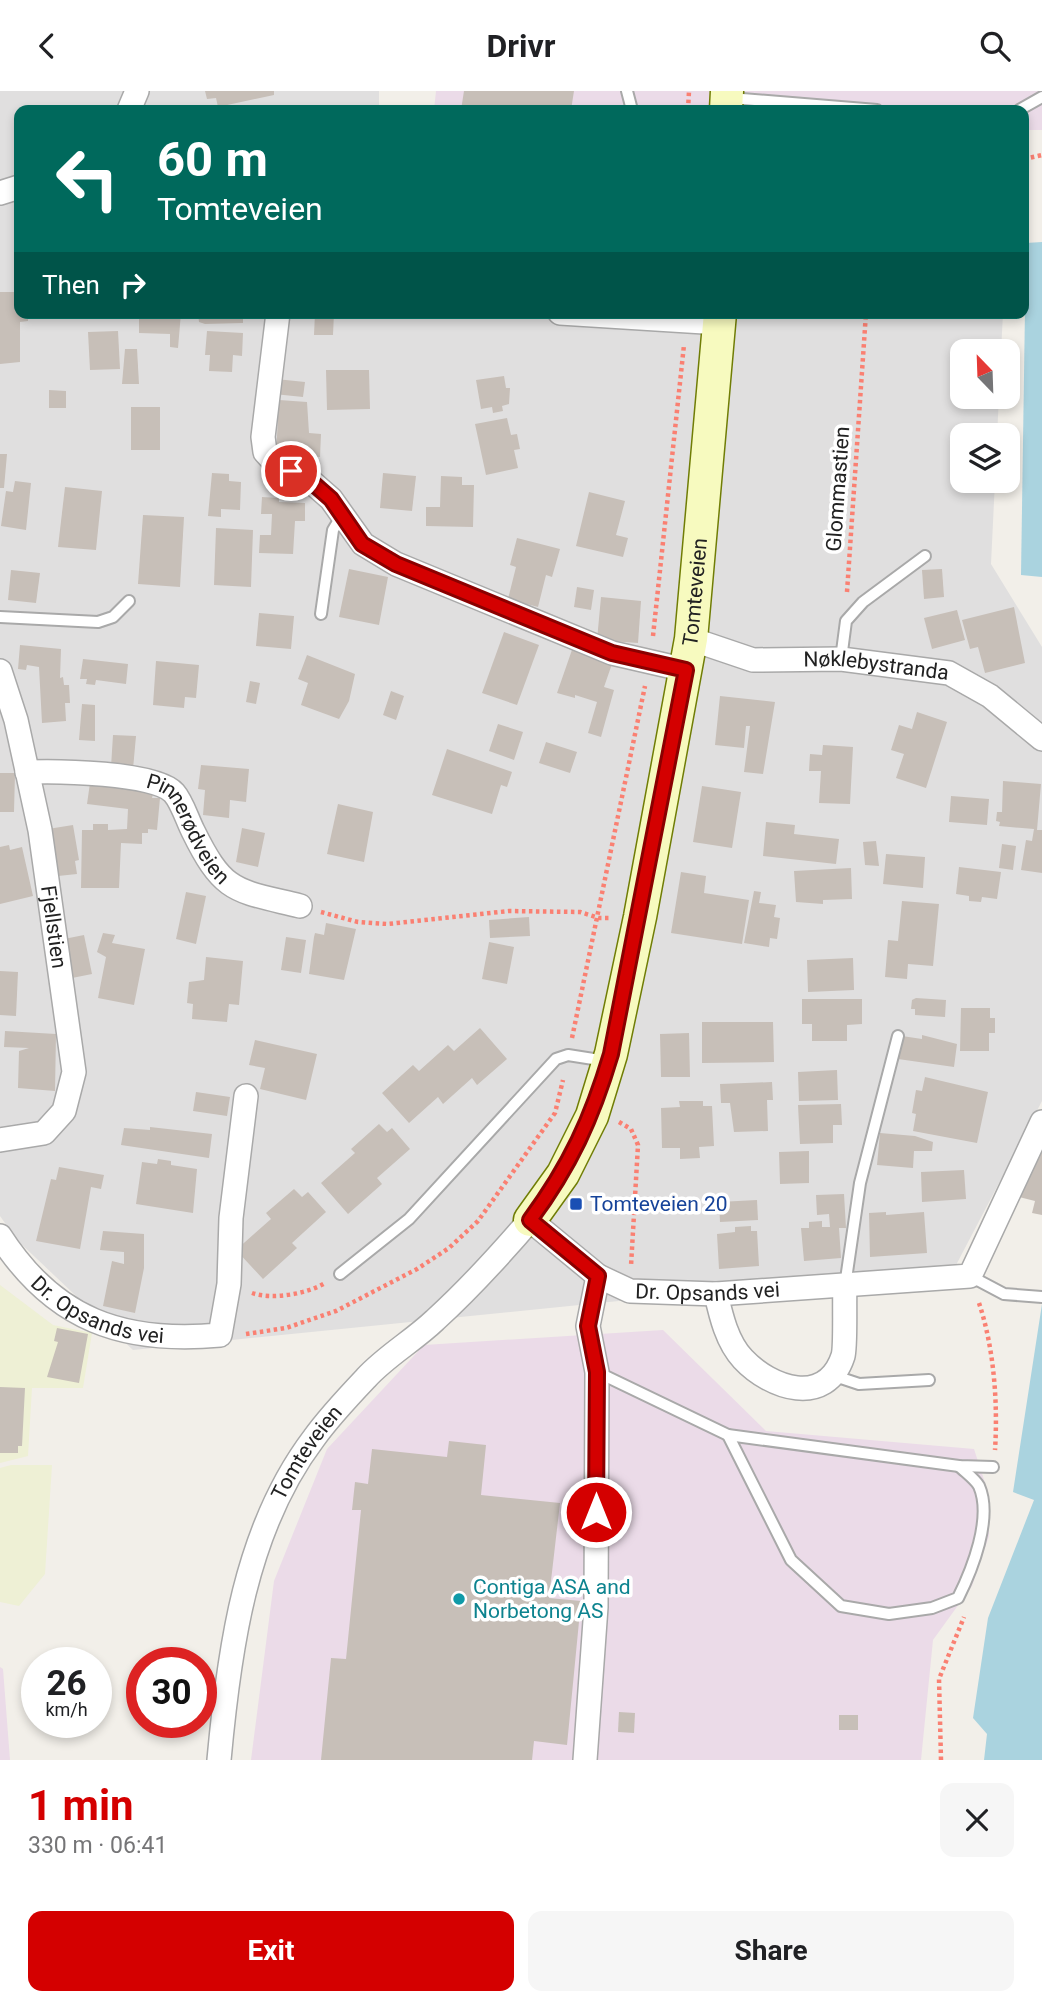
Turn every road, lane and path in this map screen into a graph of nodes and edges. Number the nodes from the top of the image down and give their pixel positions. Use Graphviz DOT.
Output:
graph roads {
  1 [pos="727,100"];
  2 [pos="802,105"];
  3 [pos="277,319"];
  4 [pos="668,319"];
  5 [pos="703,319"];
  6 [pos="720,319"];
  7 [pos="866,319"];
  8 [pos="686,320"];
  9 [pos="342,515"];
  10 [pos="925,556"];
  11 [pos="129,601"];
  12 [pos="321,614"];
  13 [pos="0,617"];
  14 [pos="846,621"];
  15 [pos="691,639"];
  16 [pos="841,659"];
  17 [pos="650,661"];
  18 [pos="686,670"];
  19 [pos="0,671"];
  20 [pos="1042,739"];
  21 [pos="16,758"];
  22 [pos="300,906"];
  23 [pos="640,917"];
  24 [pos="599,918"];
  25 [pos="898,1035"];
  26 [pos="568,1055"];
  27 [pos="609,1061"];
  28 [pos="246,1096"];
  29 [pos="555,1113"];
  30 [pos="592,1116"];
  31 [pos="1042,1122"];
  32 [pos="0,1140"];
  33 [pos="530,1220"];
  34 [pos="0,1236"];
  35 [pos="340,1274"];
  36 [pos="598,1276"];
  37 [pos="970,1276"];
  38 [pos="229,1284"];
  39 [pos="845,1286"];
  40 [pos="630,1291"];
  41 [pos="716,1294"];
  42 [pos="1037,1296"];
  43 [pos="220,1335"];
  44 [pos="597,1372"];
  45 [pos="832,1375"];
  46 [pos="929,1380"];
  47 [pos="728,1435"];
  48 [pos="959,1466"];
  49 [pos="993,1467"];
  50 [pos="219,1760"];
  51 [pos="585,1760"];
  1 -- 2 [label="lane"];
  3 -- 9 [label="street"];
  4 -- 8 [label="street"];
  5 -- 8 [label="street"];
  6 -- 15 [label="street, Tomteveien"];
  7 -- 14 [label="path, Glommastien"];
  8 -- 17 [label="path"];
  9 -- 12 [label="lane"];
  9 -- 17 [label="street"];
  10 -- 14 [label="lane"];
  11 -- 13 [label="lane"];
  14 -- 16 [label="lane"];
  15 -- 16 [label="street, Nøklebystranda"];
  15 -- 18 [label="street, Tomteveien"];
  16 -- 20 [label="street, Nøklebystranda"];
  17 -- 18 [label="street"];
  17 -- 24 [label="path"];
  18 -- 23 [label="street, Tomteveien"];
  19 -- 21 [label="street, Fjellstien"];
  21 -- 22 [label="street, Pinnerødveien"];
  21 -- 32 [label="street, Fjellstien"];
  22 -- 24 [label="path"];
  23 -- 24 [label="path"];
  23 -- 27 [label="street, Tomteveien"];
  24 -- 26 [label="path"];
  25 -- 39 [label="lane"];
  26 -- 27 [label="lane"];
  26 -- 29 [label="path"];
  26 -- 35 [label="lane"];
  27 -- 30 [label="street, Tomteveien"];
  28 -- 38 [label="street"];
  29 -- 30 [label="path"];
  29 -- 43 [label="path"];
  30 -- 33 [label="street, Tomteveien"];
  30 -- 40 [label="path"];
  31 -- 37 [label="street"];
  33 -- 36 [label="street"];
  33 -- 50 [label="street, Tomteveien"];
  34 -- 43 [label="street, Dr. Opsands vei"];
  35 -- 38 [label="path"];
  36 -- 40 [label="street, Dr. Opsands vei"];
  36 -- 44 [label="street"];
  37 -- 39 [label="street, Dr. Opsands vei"];
  37 -- 42 [label="lane"];
  38 -- 43 [label="street"];
  39 -- 41 [label="street, Dr. Opsands vei"];
  39 -- 45 [label="street"];
  40 -- 41 [label="street, Dr. Opsands vei"];
  41 -- 45 [label="street"];
  44 -- 47 [label="lane"];
  44 -- 51 [label="street"];
  45 -- 46 [label="lane"];
  47 -- 48 [label="lane"];
  47 -- 48 [label="lane"];
  48 -- 49 [label="lane"];
}
